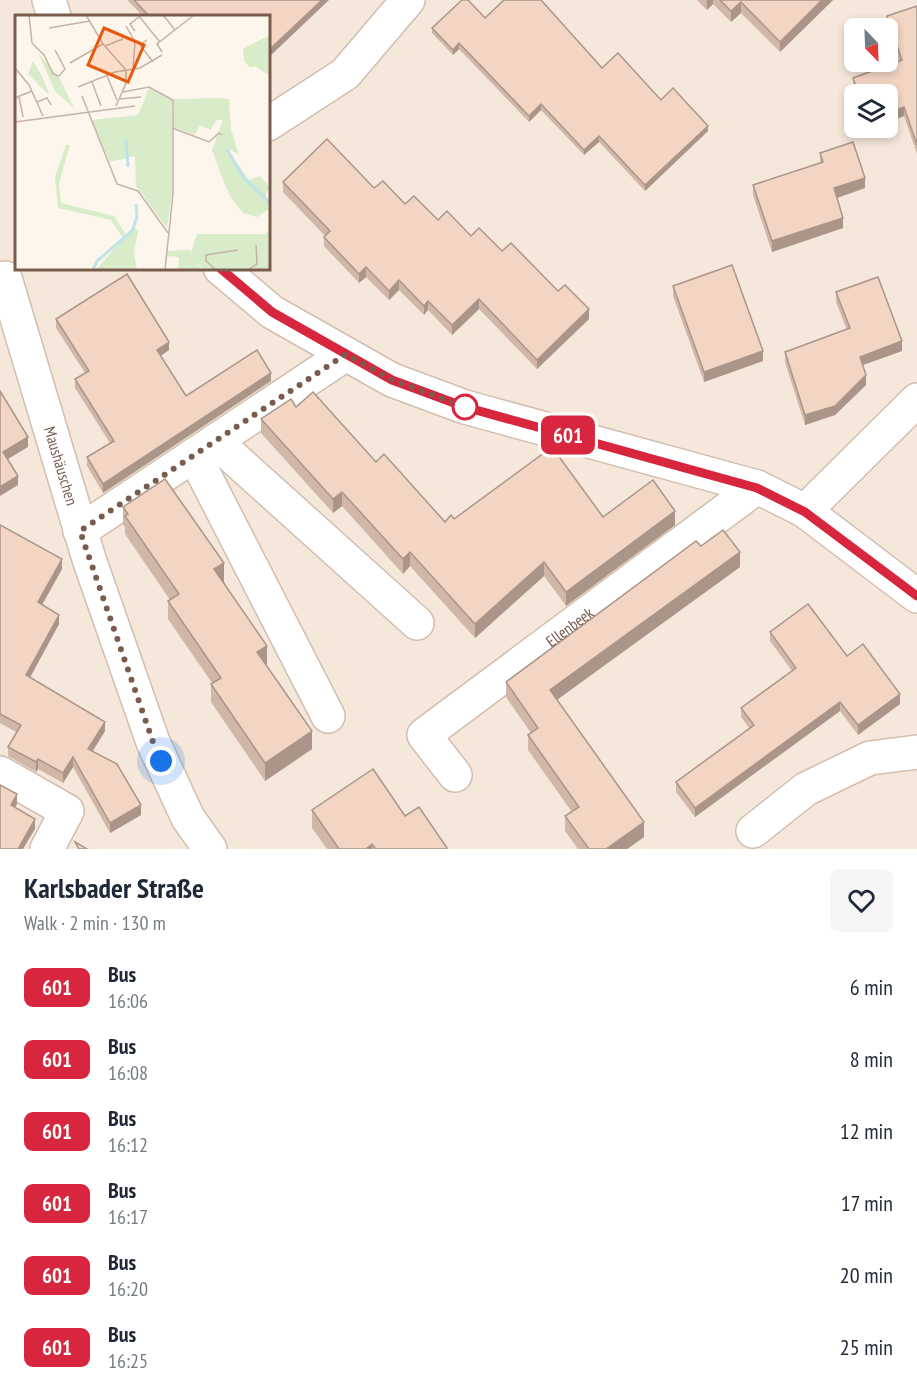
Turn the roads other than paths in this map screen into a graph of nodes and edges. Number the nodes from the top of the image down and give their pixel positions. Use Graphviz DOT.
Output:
graph roads {
  1 [pos="49,0"];
  2 [pos="408,0"];
  3 [pos="54,15"];
  4 [pos="270,123"];
  5 [pos="222,270"];
  6 [pos="9,276"];
  7 [pos="346,354"];
  8 [pos="917,400"];
  9 [pos="204,448"];
  10 [pos="757,488"];
  11 [pos="805,512"];
  12 [pos="80,531"];
  13 [pos="917,596"];
  14 [pos="417,623"];
  15 [pos="328,717"];
  16 [pos="917,752"];
  17 [pos="0,773"];
  18 [pos="455,775"];
  19 [pos="753,831"];
  20 [pos="47,849"];
  21 [pos="210,849"];
  1 -- 3 [label="street"];
  2 -- 4 [label="street"];
  5 -- 7 [label="street"];
  6 -- 12 [label="street, Maushäuschen"];
  7 -- 9 [label="street"];
  7 -- 10 [label="street"];
  8 -- 11 [label="street"];
  9 -- 12 [label="street"];
  9 -- 14 [label="street"];
  9 -- 15 [label="street"];
  10 -- 11 [label="street"];
  10 -- 18 [label="street, Ellenbeek"];
  11 -- 13 [label="street"];
  12 -- 21 [label="street, Maushäuschen"];
  16 -- 19 [label="street"];
  17 -- 20 [label="street"];
}
